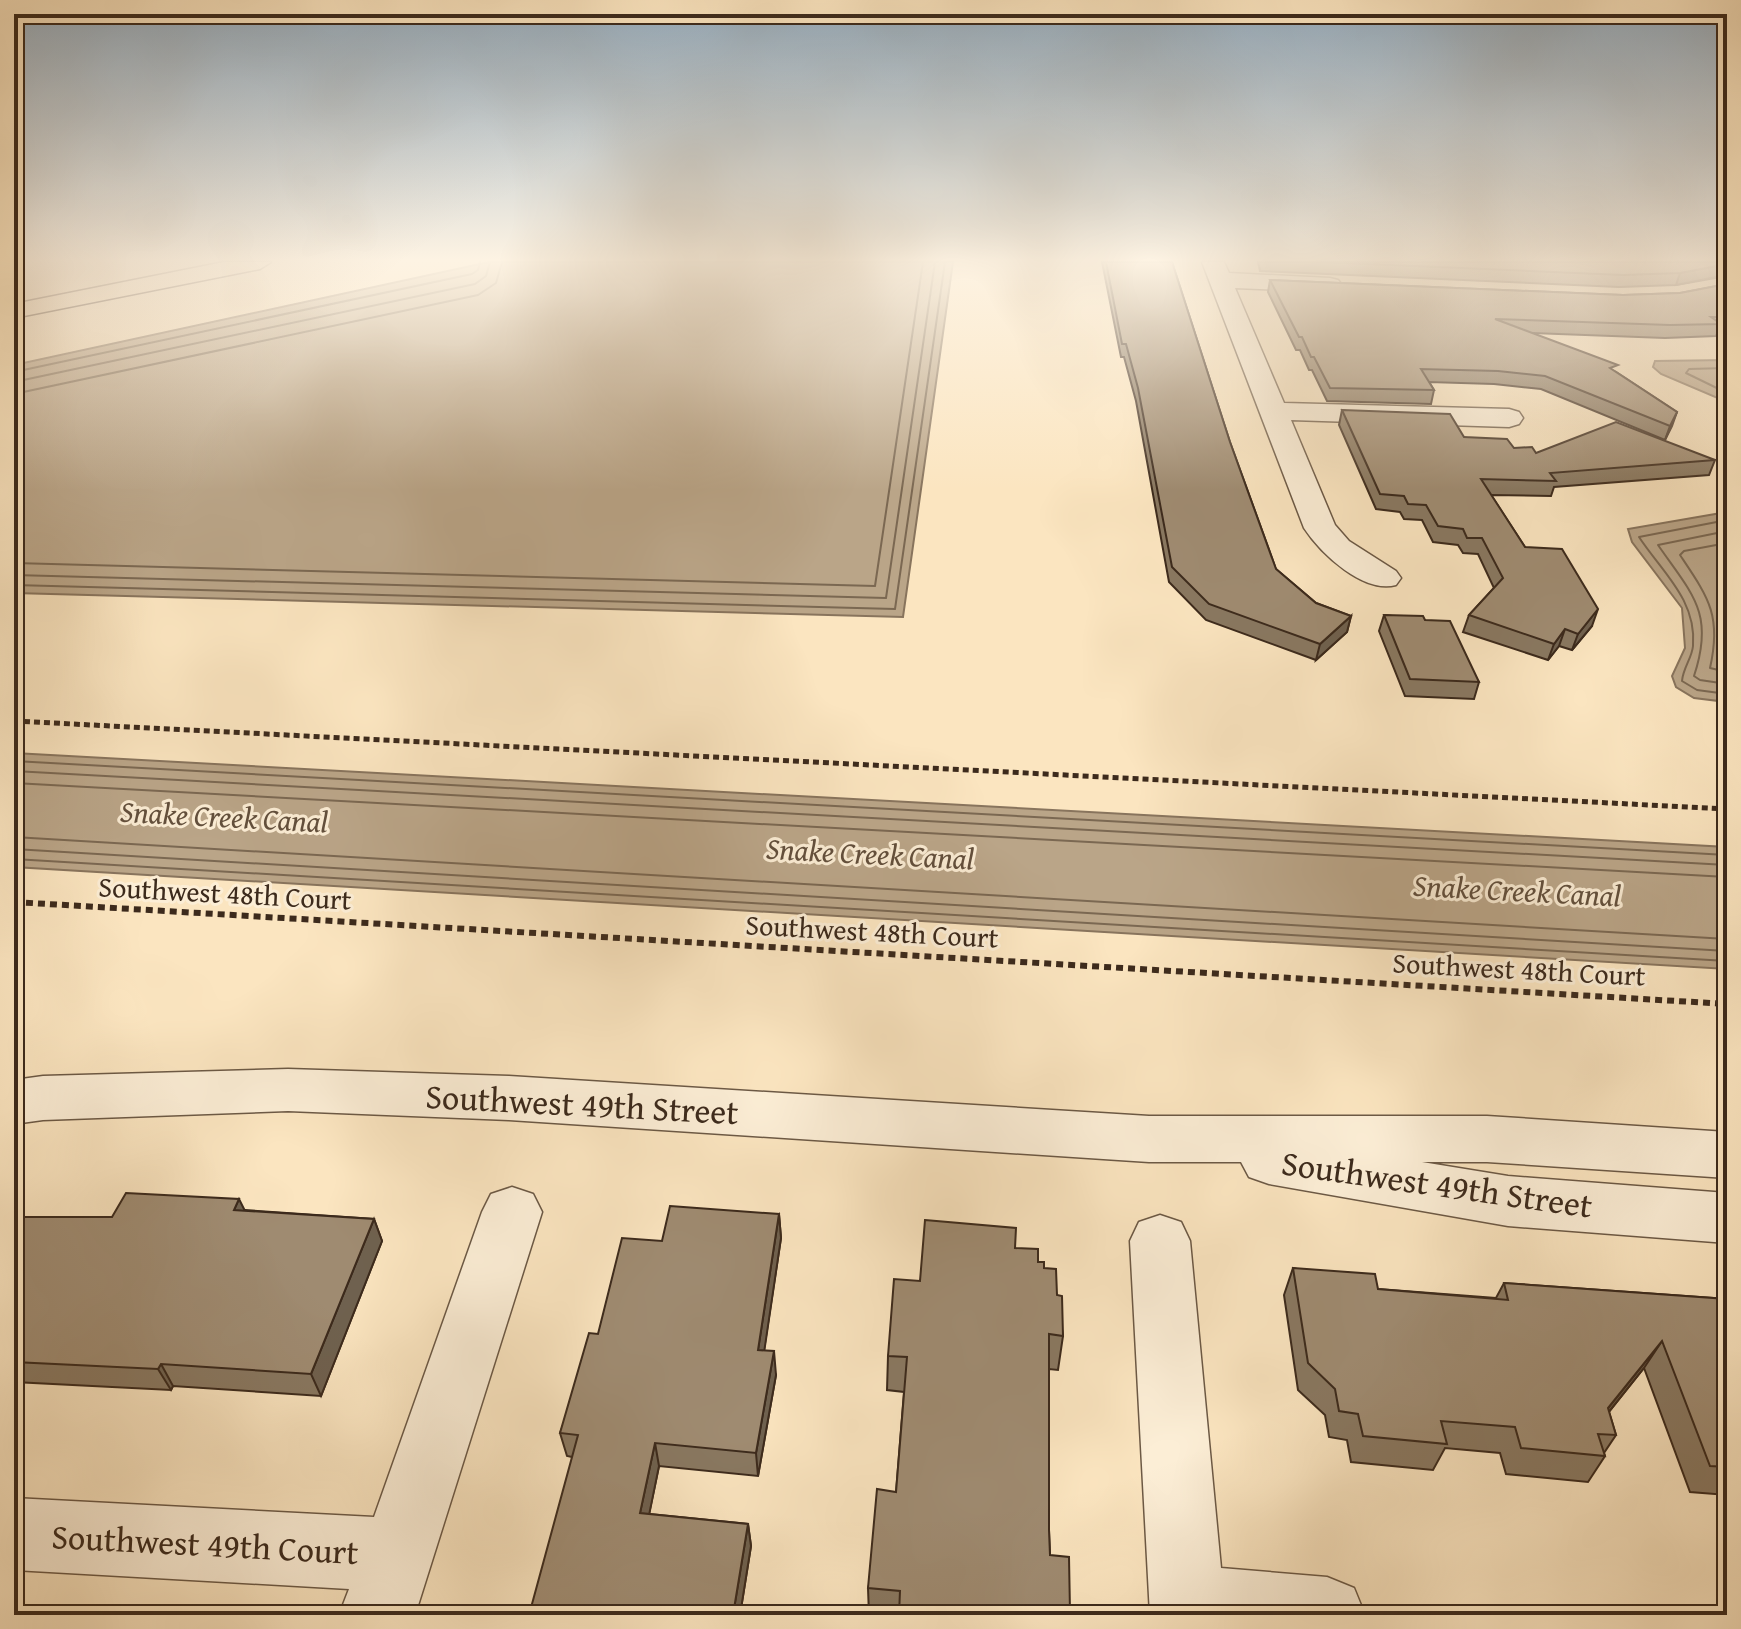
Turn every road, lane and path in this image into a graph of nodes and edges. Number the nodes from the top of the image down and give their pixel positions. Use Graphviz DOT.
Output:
graph roads {
  1 [pos="1244,338"];
  2 [pos="1273,411"];
  3 [pos="1509,418"];
  4 [pos="1384,578"];
  5 [pos="14,721"];
  6 [pos="1727,809"];
  7 [pos="14,902"];
  8 [pos="1727,1004"];
  9 [pos="14,1102"];
  10 [pos="1149,1139"];
  11 [pos="1727,1155"];
  12 [pos="512,1212"];
  13 [pos="1727,1218"];
  14 [pos="1160,1241"];
  15 [pos="14,1534"];
  16 [pos="387,1585"];
  17 [pos="1187,1609"];
  18 [pos="1327,1615"];
  1 -- 2 [label="street"];
  2 -- 3 [label="street"];
  2 -- 4 [label="street"];
  5 -- 6 [label="path"];
  7 -- 8 [label="path, Southwest 48th Court"];
  9 -- 10 [label="street, Southwest 49th Street"];
  10 -- 11 [label="street, Southwest 49th Street"];
  10 -- 13 [label="street, Southwest 49th Street"];
  12 -- 16 [label="street"];
  14 -- 17 [label="street"];
  15 -- 16 [label="street, Southwest 49th Court"];
  17 -- 18 [label="street"];
}
